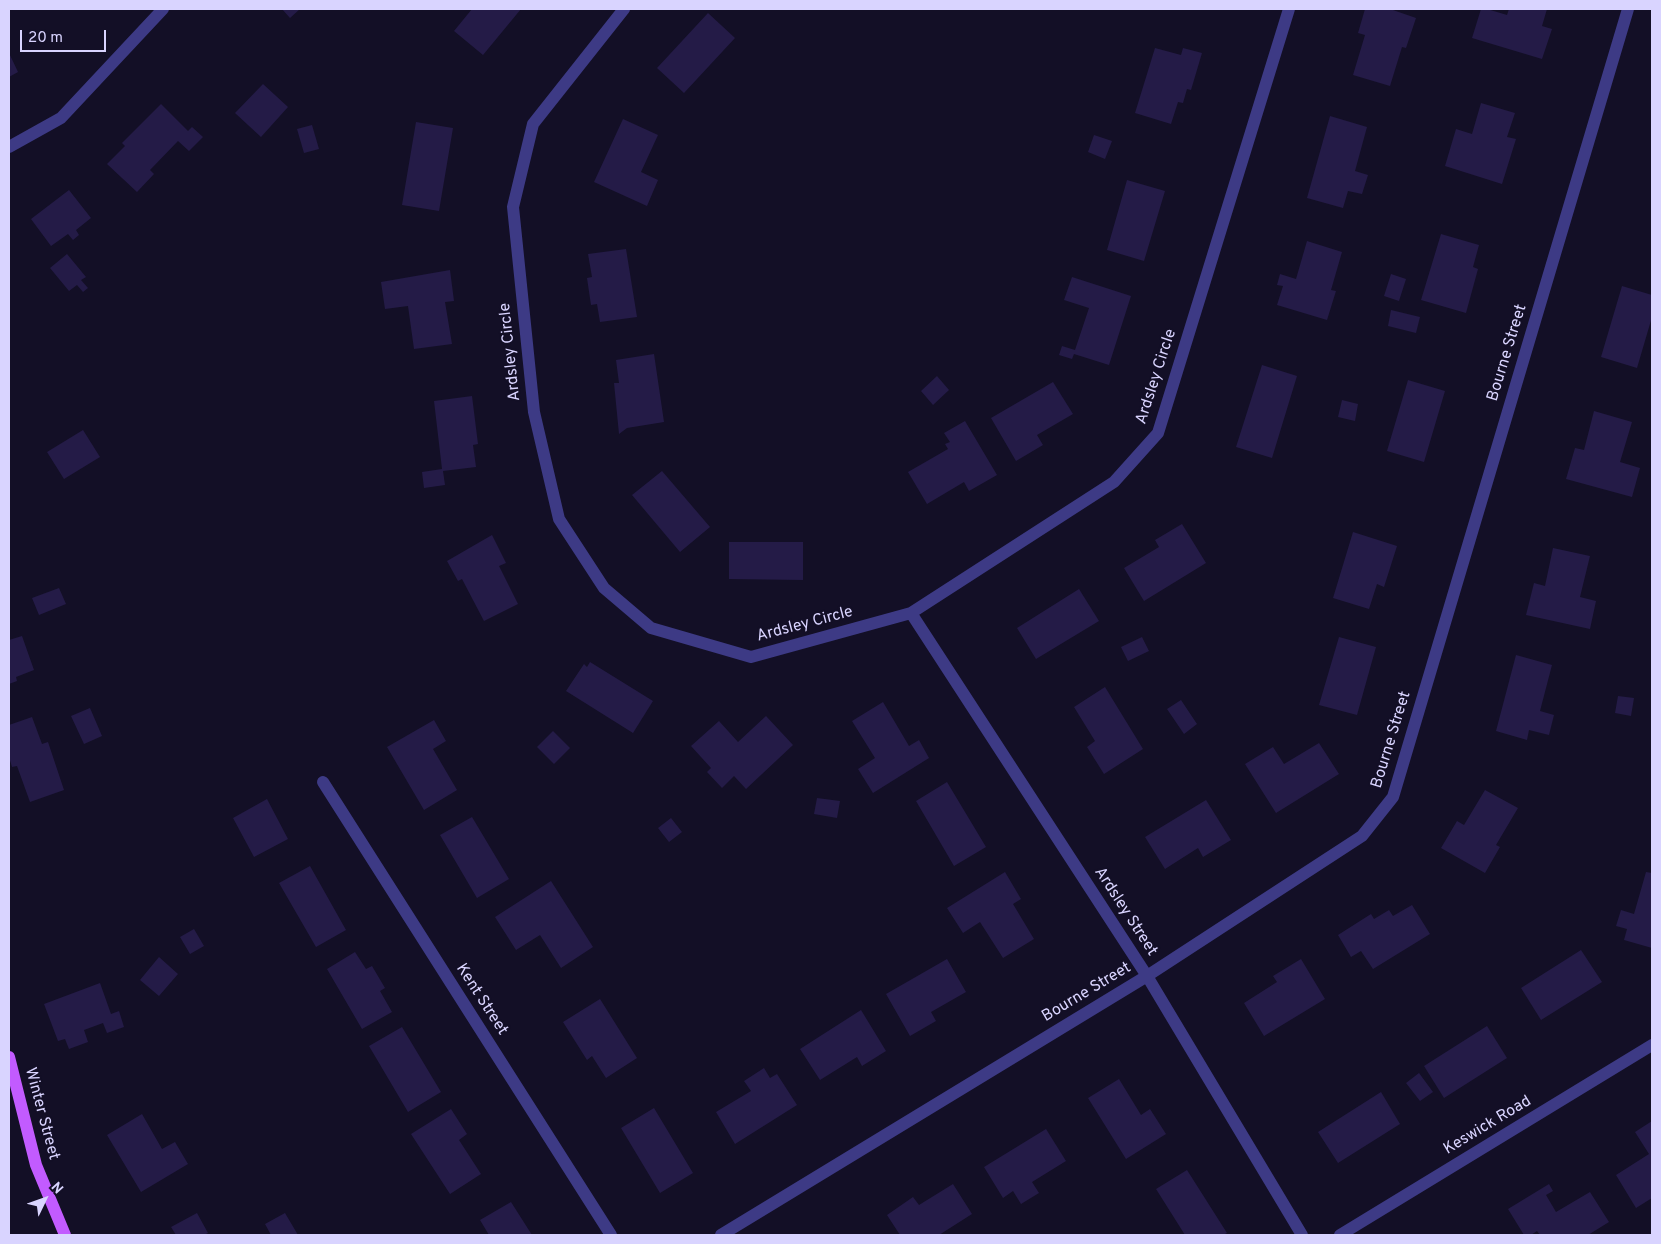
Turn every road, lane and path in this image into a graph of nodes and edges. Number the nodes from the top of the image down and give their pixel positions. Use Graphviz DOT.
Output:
graph roads {
  1 [pos="163,9"];
  2 [pos="624,9"];
  3 [pos="1289,9"];
  4 [pos="1628,9"];
  5 [pos="9,147"];
  6 [pos="910,613"];
  7 [pos="323,782"];
  8 [pos="1147,976"];
  9 [pos="1652,1045"];
  10 [pos="9,1057"];
  11 [pos="65,1235"];
  12 [pos="611,1235"];
  13 [pos="721,1235"];
  14 [pos="1302,1235"];
  15 [pos="1340,1235"];
  1 -- 5 [label="street"];
  2 -- 6 [label="street, Ardsley Circle"];
  3 -- 6 [label="street, Ardsley Circle"];
  4 -- 8 [label="street, Bourne Street"];
  6 -- 8 [label="street, Ardsley Street"];
  7 -- 12 [label="street, Kent Street"];
  8 -- 13 [label="street, Bourne Street"];
  8 -- 14 [label="street, Ardsley Street"];
  9 -- 15 [label="street, Keswick Road"];
  10 -- 11 [label="main road, Winter Street"];
}
